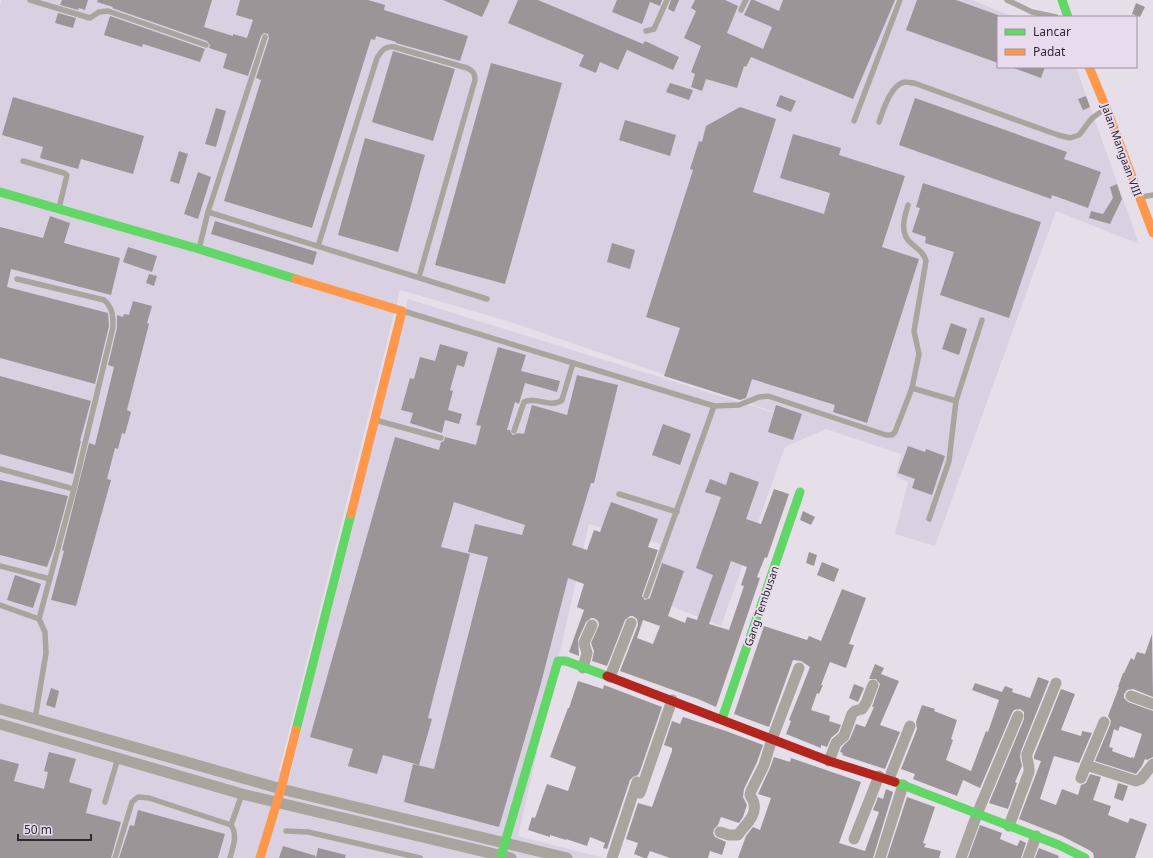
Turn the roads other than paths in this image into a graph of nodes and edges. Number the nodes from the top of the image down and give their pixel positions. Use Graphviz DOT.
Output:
graph roads {
  1 [pos="30,0"];
  2 [pos="667,0"];
  3 [pos="746,0"];
  4 [pos="900,0"];
  5 [pos="1007,0"];
  6 [pos="1062,0"];
  7 [pos="741,10"];
  8 [pos="1051,16"];
  9 [pos="1068,16"];
  10 [pos="646,31"];
  11 [pos="265,36"];
  12 [pos="206,45"];
  13 [pos="1089,68"];
  14 [pos="1107,110"];
  15 [pos="854,122"];
  16 [pos="878,122"];
  17 [pos="23,161"];
  18 [pos="0,192"];
  19 [pos="1153,195"];
  20 [pos="1140,198"];
  21 [pos="908,205"];
  22 [pos="59,209"];
  23 [pos="208,212"];
  24 [pos="1153,233"];
  25 [pos="318,246"];
  26 [pos="199,249"];
  27 [pos="419,277"];
  28 [pos="17,279"];
  29 [pos="487,299"];
  30 [pos="402,311"];
  31 [pos="982,320"];
  32 [pos="573,363"];
  33 [pos="912,388"];
  34 [pos="956,401"];
  35 [pos="714,406"];
  36 [pos="375,420"];
  37 [pos="514,431"];
  38 [pos="441,438"];
  39 [pos="0,469"];
  40 [pos="74,489"];
  41 [pos="800,492"];
  42 [pos="619,494"];
  43 [pos="677,512"];
  44 [pos="929,519"];
  45 [pos="0,566"];
  46 [pos="50,579"];
  47 [pos="646,596"];
  48 [pos="0,605"];
  49 [pos="39,619"];
  50 [pos="631,623"];
  51 [pos="592,625"];
  52 [pos="583,668"];
  53 [pos="799,668"];
  54 [pos="610,677"];
  55 [pos="1056,683"];
  56 [pos="872,685"];
  57 [pos="1131,696"];
  58 [pos="672,700"];
  59 [pos="1153,704"];
  60 [pos="0,709"];
  61 [pos="1018,716"];
  62 [pos="35,719"];
  63 [pos="722,720"];
  64 [pos="1104,722"];
  65 [pos="0,724"];
  66 [pos="910,726"];
  67 [pos="772,739"];
  68 [pos="118,758"];
  69 [pos="829,761"];
  70 [pos="1153,764"];
  71 [pos="1086,765"];
  72 [pos="639,776"];
  73 [pos="884,778"];
  74 [pos="1081,778"];
  75 [pos="904,785"];
  76 [pos="281,789"];
  77 [pos="640,793"];
  78 [pos="242,794"];
  79 [pos="105,802"];
  80 [pos="277,802"];
  81 [pos="977,814"];
  82 [pos="231,825"];
  83 [pos="428,825"];
  84 [pos="1009,826"];
  85 [pos="286,831"];
  86 [pos="720,832"];
  87 [pos="1036,836"];
  88 [pos="424,838"];
  89 [pos="854,839"];
  90 [pos="505,844"];
  91 [pos="1077,856"];
  92 [pos="506,857"];
  93 [pos="115,858"];
  94 [pos="230,858"];
  95 [pos="260,858"];
  96 [pos="420,858"];
  97 [pos="567,858"];
  98 [pos="612,858"];
  99 [pos="880,858"];
  100 [pos="961,858"];
  101 [pos="1028,858"];
  1 -- 12 [label="lane"];
  2 -- 10 [label="lane"];
  3 -- 7 [label="lane"];
  4 -- 15 [label="lane"];
  5 -- 8 [label="lane"];
  6 -- 9 [label="street"];
  11 -- 23 [label="lane"];
  13 -- 14 [label="street, Jalan Mangaan VIII"];
  14 -- 16 [label="lane"];
  14 -- 20 [label="street, Jalan Mangaan VIII"];
  17 -- 22 [label="lane"];
  18 -- 22 [label="street"];
  19 -- 20 [label="lane"];
  20 -- 24 [label="street, Jalan Mangaan VIII"];
  21 -- 33 [label="lane"];
  22 -- 26 [label="street"];
  23 -- 25 [label="lane"];
  23 -- 26 [label="lane"];
  25 -- 27 [label="lane"];
  25 -- 27 [label="lane"];
  26 -- 30 [label="street"];
  27 -- 29 [label="lane"];
  28 -- 40 [label="lane"];
  30 -- 32 [label="lane"];
  30 -- 36 [label="street"];
  31 -- 34 [label="lane"];
  32 -- 35 [label="lane"];
  32 -- 37 [label="lane"];
  33 -- 34 [label="lane"];
  33 -- 35 [label="lane"];
  34 -- 44 [label="lane"];
  35 -- 43 [label="lane"];
  36 -- 38 [label="lane"];
  36 -- 76 [label="street"];
  39 -- 40 [label="lane"];
  40 -- 46 [label="lane"];
  41 -- 63 [label="street, Gang Tembusan"];
  42 -- 43 [label="lane"];
  43 -- 47 [label="lane"];
  45 -- 46 [label="lane"];
  46 -- 49 [label="lane"];
  48 -- 49 [label="lane"];
  49 -- 62 [label="lane"];
  50 -- 54 [label="street"];
  51 -- 52 [label="street"];
  52 -- 54 [label="street"];
  52 -- 90 [label="street"];
  53 -- 67 [label="street"];
  54 -- 58 [label="street"];
  55 -- 84 [label="street"];
  56 -- 69 [label="street"];
  57 -- 59 [label="street"];
  58 -- 63 [label="street"];
  58 -- 77 [label="street"];
  60 -- 62 [label="street"];
  61 -- 81 [label="street"];
  62 -- 76 [label="street"];
  63 -- 67 [label="street"];
  64 -- 71 [label="street"];
  65 -- 68 [label="street"];
  66 -- 73 [label="street"];
  67 -- 69 [label="street"];
  67 -- 86 [label="street"];
  68 -- 78 [label="street"];
  68 -- 79 [label="lane"];
  69 -- 73 [label="street"];
  70 -- 71 [label="street"];
  71 -- 74 [label="street"];
  72 -- 98 [label="street"];
  73 -- 75 [label="street"];
  73 -- 89 [label="street"];
  75 -- 81 [label="street"];
  75 -- 99 [label="street"];
  76 -- 80 [label="street"];
  76 -- 83 [label="street"];
  78 -- 80 [label="street"];
  78 -- 82 [label="lane"];
  80 -- 88 [label="street"];
  80 -- 95 [label="street"];
  81 -- 84 [label="street"];
  81 -- 100 [label="street"];
  82 -- 93 [label="lane"];
  82 -- 94 [label="lane"];
  83 -- 88 [label="street"];
  83 -- 90 [label="street"];
  84 -- 87 [label="street"];
  85 -- 96 [label="lane"];
  87 -- 91 [label="street"];
  87 -- 101 [label="street"];
  88 -- 92 [label="street"];
  90 -- 92 [label="street"];
  90 -- 97 [label="street"];
}
